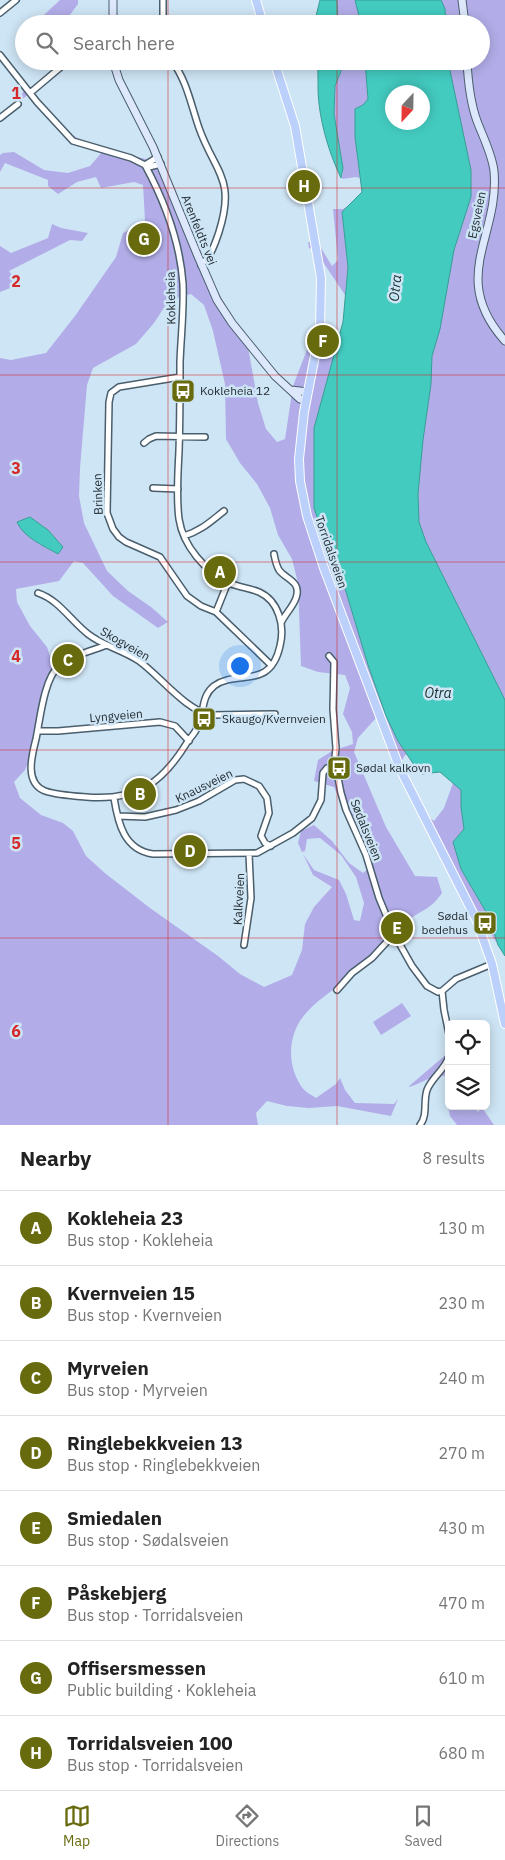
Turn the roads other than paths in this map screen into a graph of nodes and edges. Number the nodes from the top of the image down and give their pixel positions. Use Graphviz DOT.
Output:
graph roads {
  1 [pos="16,0"];
  2 [pos="113,0"];
  3 [pos="163,0"];
  4 [pos="256,0"];
  5 [pos="462,0"];
  6 [pos="0,13"];
  7 [pos="113,15"];
  8 [pos="164,15"];
  9 [pos="260,15"];
  10 [pos="464,15"];
  11 [pos="0,55"];
  12 [pos="57,70"];
  13 [pos="116,70"];
  14 [pos="178,70"];
  15 [pos="277,70"];
  16 [pos="468,70"];
  17 [pos="30,93"];
  18 [pos="18,104"];
  19 [pos="0,118"];
  20 [pos="159,161"];
  21 [pos="145,165"];
  22 [pos="201,265"];
  23 [pos="505,341"];
  24 [pos="180,377"];
  25 [pos="307,396"];
  26 [pos="179,436"];
  27 [pos="204,437"];
  28 [pos="144,443"];
  29 [pos="153,488"];
  30 [pos="178,489"];
  31 [pos="224,511"];
  32 [pos="184,536"];
  33 [pos="274,554"];
  34 [pos="228,582"];
  35 [pos="38,593"];
  36 [pos="216,612"];
  37 [pos="281,623"];
  38 [pos="107,644"];
  39 [pos="329,656"];
  40 [pos="271,665"];
  41 [pos="201,713"];
  42 [pos="275,714"];
  43 [pos="38,731"];
  44 [pos="189,741"];
  45 [pos="334,767"];
  46 [pos="114,798"];
  47 [pos="118,816"];
  48 [pos="271,846"];
  49 [pos="249,854"];
  50 [pos="394,934"];
  51 [pos="244,945"];
  52 [pos="492,964"];
  53 [pos="337,990"];
  54 [pos="442,991"];
  55 [pos="446,1020"];
  56 [pos="505,1024"];
  57 [pos="445,1064"];
  58 [pos="420,1125"];
  1 -- 6 [label="street"];
  2 -- 7 [label="street"];
  3 -- 8 [label="street"];
  4 -- 9 [label="main road"];
  5 -- 10 [label="street"];
  11 -- 17 [label="street"];
  12 -- 17 [label="street"];
  13 -- 20 [label="street, Arenfeldts vei"];
  14 -- 22 [label="street"];
  15 -- 25 [label="main road, Torridalsveien"];
  16 -- 23 [label="street, Egsveien"];
  17 -- 21 [label="street"];
  18 -- 19 [label="street"];
  20 -- 21 [label="street"];
  20 -- 22 [label="street, Arenfeldts vei"];
  21 -- 24 [label="street, Kokleheia"];
  22 -- 25 [label="street, Arenfeldts vei"];
  24 -- 26 [label="street, Kokleheia"];
  24 -- 36 [label="street, Brinken"];
  25 -- 52 [label="main road, Torridalsveien"];
  26 -- 27 [label="street"];
  26 -- 28 [label="street"];
  26 -- 30 [label="street, Kokleheia"];
  29 -- 30 [label="street"];
  30 -- 32 [label="street, Kokleheia"];
  31 -- 32 [label="street"];
  32 -- 34 [label="street, Kokleheia"];
  33 -- 37 [label="street, Kokleheia"];
  34 -- 36 [label="street"];
  34 -- 37 [label="street, Kokleheia"];
  35 -- 38 [label="street, Skogveien"];
  36 -- 40 [label="street, Brinken"];
  37 -- 40 [label="street, Kokleheia"];
  38 -- 41 [label="street, Skogveien"];
  38 -- 43 [label="street"];
  39 -- 45 [label="street, Sødalsveien"];
  40 -- 41 [label="street"];
  41 -- 42 [label="street"];
  41 -- 44 [label="street"];
  43 -- 44 [label="street, Lyngveien"];
  43 -- 46 [label="street"];
  44 -- 46 [label="street"];
  45 -- 48 [label="street"];
  45 -- 50 [label="street, Sødalsveien"];
  46 -- 47 [label="street"];
  47 -- 48 [label="street, Knausveien"];
  47 -- 49 [label="street"];
  48 -- 49 [label="street"];
  49 -- 51 [label="street, Kalkveien"];
  50 -- 53 [label="street"];
  50 -- 54 [label="street, Sødalsveien"];
  52 -- 54 [label="street"];
  52 -- 56 [label="main road, Torridalsveien"];
  54 -- 55 [label="street"];
  57 -- 58 [label="street"];
}
